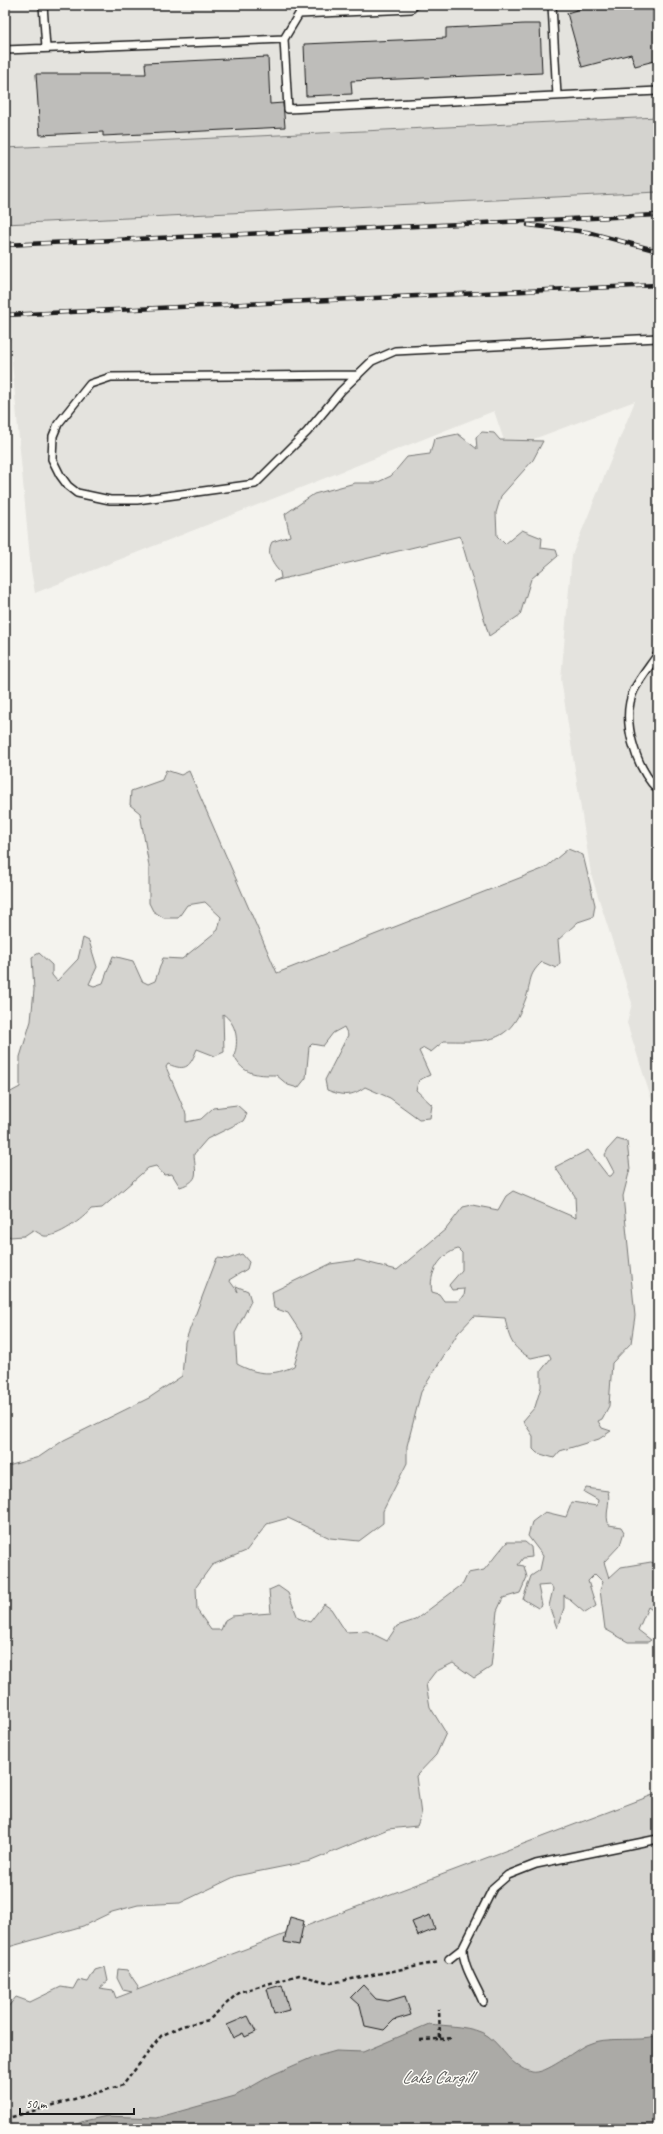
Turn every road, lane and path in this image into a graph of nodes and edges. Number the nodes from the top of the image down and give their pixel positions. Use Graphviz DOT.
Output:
graph roads {
  1 [pos="43,5"];
  2 [pos="415,5"];
  3 [pos="552,5"];
  4 [pos="284,38"];
  5 [pos="46,48"];
  6 [pos="5,50"];
  7 [pos="658,91"];
  8 [pos="557,96"];
  9 [pos="658,338"];
  10 [pos="358,375"];
  11 [pos="658,654"];
  12 [pos="658,790"];
  13 [pos="658,1839"];
  14 [pos="463,1948"];
  15 [pos="449,1960"];
  16 [pos="483,2002"];
  17 [pos="439,2009"];
  18 [pos="454,2038"];
  19 [pos="440,2039"];
  20 [pos="420,2040"];
  21 [pos="5,2119"];
  1 -- 5 [label="lane"];
  2 -- 4 [label="lane"];
  3 -- 8 [label="lane"];
  4 -- 5 [label="lane"];
  4 -- 8 [label="lane"];
  5 -- 6 [label="lane"];
  7 -- 8 [label="lane"];
  9 -- 10 [label="lane"];
  10 -- 10 [label="lane"];
  11 -- 12 [label="lane"];
  13 -- 14 [label="lane"];
  14 -- 15 [label="lane"];
  14 -- 16 [label="lane"];
  15 -- 21 [label="path"];
  17 -- 19 [label="path"];
  18 -- 19 [label="path"];
  19 -- 20 [label="path"];
}
